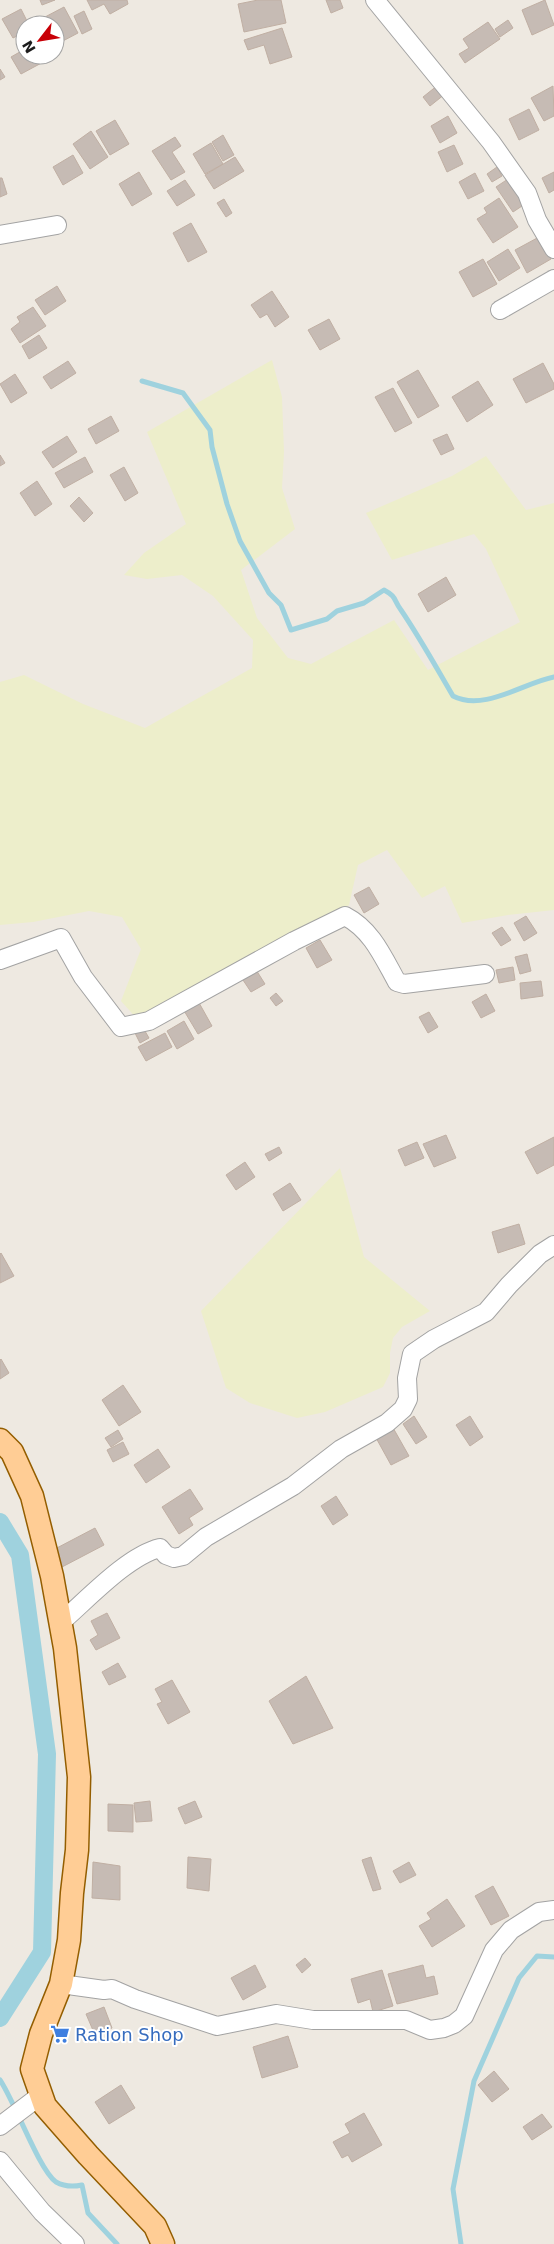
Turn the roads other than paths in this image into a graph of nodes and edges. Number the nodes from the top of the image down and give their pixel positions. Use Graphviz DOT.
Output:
graph roads {
  1 [pos="375,0"];
  2 [pos="57,225"];
  3 [pos="0,235"];
  4 [pos="554,249"];
  5 [pos="554,279"];
  6 [pos="500,310"];
  7 [pos="0,960"];
  8 [pos="485,974"];
  9 [pos="554,1246"];
  10 [pos="0,1440"];
  11 [pos="60,1623"];
  12 [pos="554,1910"];
  13 [pos="61,1984"];
  14 [pos="41,2094"];
  15 [pos="0,2126"];
  16 [pos="0,2161"];
  17 [pos="75,2244"];
  18 [pos="163,2244"];
  1 -- 4 [label="street"];
  2 -- 3 [label="street"];
  5 -- 6 [label="street"];
  7 -- 8 [label="street"];
  9 -- 11 [label="street"];
  10 -- 11 [label="main road"];
  11 -- 13 [label="main road"];
  12 -- 13 [label="street"];
  13 -- 14 [label="main road"];
  14 -- 15 [label="street"];
  14 -- 18 [label="main road"];
  16 -- 17 [label="street"];
}
